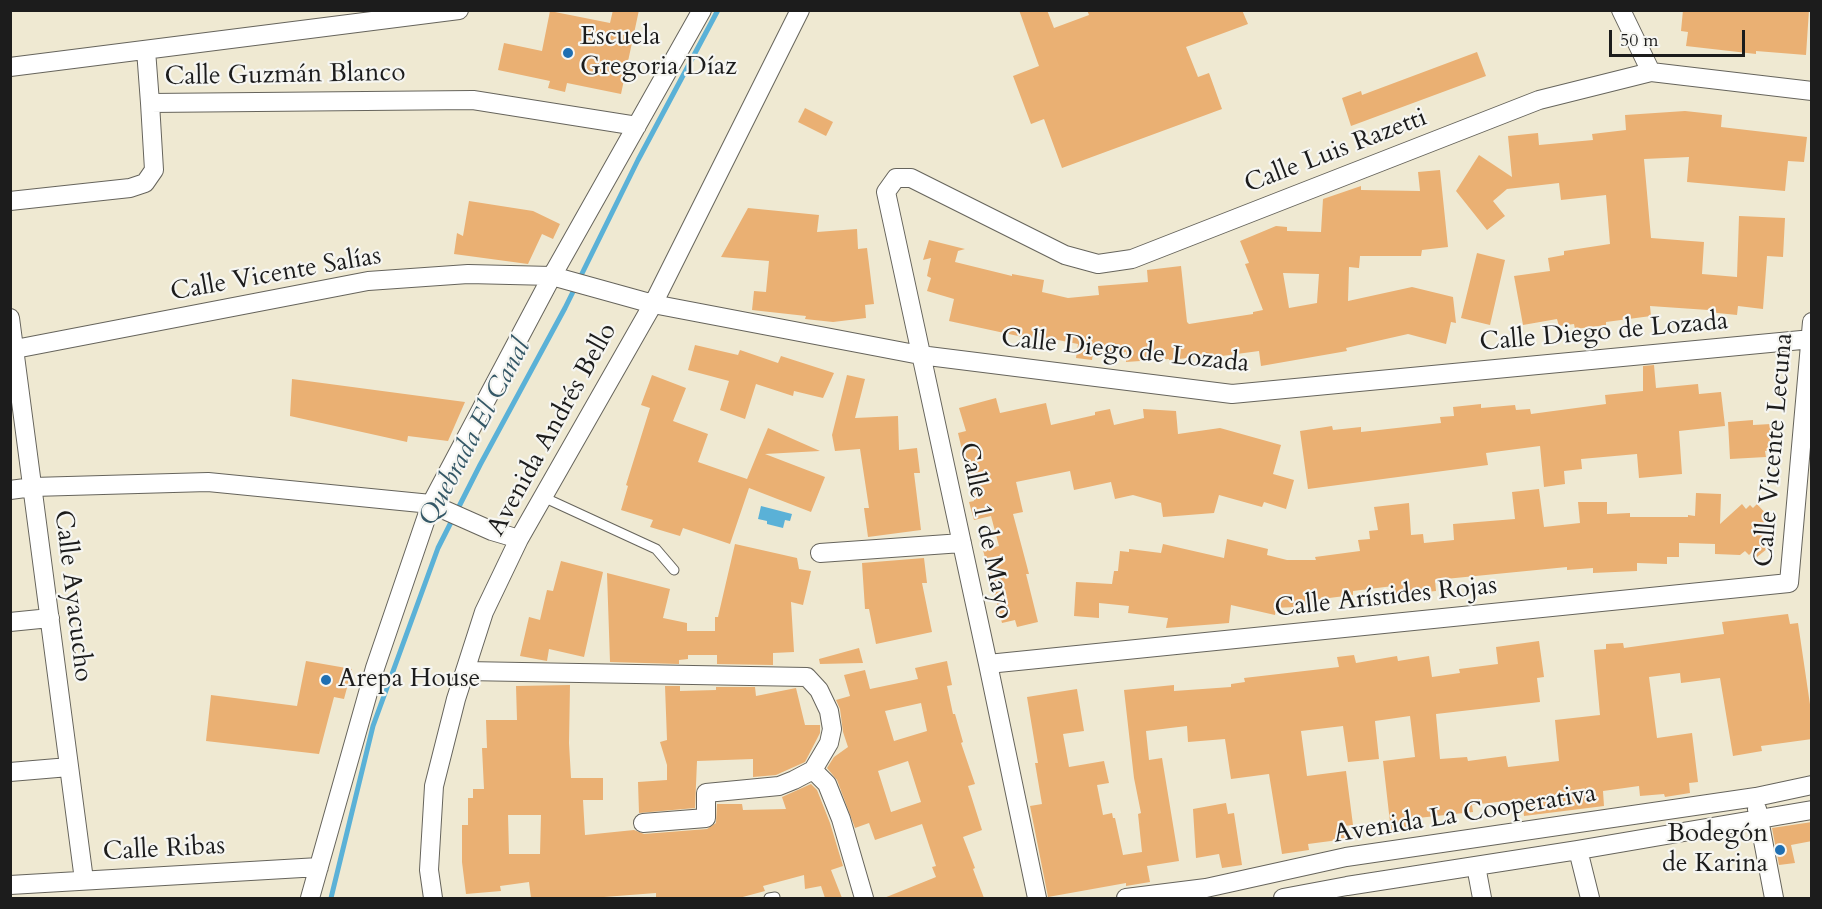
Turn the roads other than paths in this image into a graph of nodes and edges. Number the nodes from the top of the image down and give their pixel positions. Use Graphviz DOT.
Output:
graph roads {
  1 [pos="459,10"];
  2 [pos="702,10"];
  3 [pos="800,10"];
  4 [pos="1621,10"];
  5 [pos="146,51"];
  6 [pos="10,67"];
  7 [pos="1651,72"];
  8 [pos="1812,92"];
  9 [pos="150,103"];
  10 [pos="637,126"];
  11 [pos="896,178"];
  12 [pos="10,201"];
  13 [pos="552,276"];
  14 [pos="620,294"];
  15 [pos="653,304"];
  16 [pos="10,318"];
  17 [pos="1811,333"];
  18 [pos="13,350"];
  19 [pos="920,355"];
  20 [pos="33,487"];
  21 [pos="10,490"];
  22 [pos="543,497"];
  23 [pos="431,504"];
  24 [pos="519,539"];
  25 [pos="962,543"];
  26 [pos="820,553"];
  27 [pos="674,570"];
  28 [pos="1789,583"];
  29 [pos="50,618"];
  30 [pos="10,622"];
  31 [pos="988,664"];
  32 [pos="465,671"];
  33 [pos="69,767"];
  34 [pos="813,770"];
  35 [pos="10,772"];
  36 [pos="1812,785"];
  37 [pos="1755,797"];
  38 [pos="1812,810"];
  39 [pos="1758,819"];
  40 [pos="643,823"];
  41 [pos="1578,850"];
  42 [pos="1346,857"];
  43 [pos="1476,866"];
  44 [pos="319,867"];
  45 [pos="84,880"];
  46 [pos="10,885"];
  47 [pos="1348,892"];
  48 [pos="310,898"];
  49 [pos="433,898"];
  50 [pos="864,898"];
  51 [pos="1037,898"];
  52 [pos="1126,898"];
  53 [pos="1282,898"];
  54 [pos="1482,898"];
  55 [pos="1590,898"];
  56 [pos="1774,898"];
  1 -- 5 [label="street"];
  2 -- 10 [label="street"];
  3 -- 15 [label="street, Avenida Andrés Bello"];
  4 -- 7 [label="street"];
  5 -- 6 [label="street"];
  5 -- 9 [label="street"];
  7 -- 8 [label="street, Calle Luis Razetti"];
  7 -- 11 [label="street, Calle Luis Razetti"];
  9 -- 10 [label="street, Calle Guzmán Blanco"];
  9 -- 12 [label="street, Calle Guzmán Blanco"];
  10 -- 13 [label="street"];
  11 -- 19 [label="street, Calle 1 de Mayo"];
  13 -- 14 [label="street, Calle Vicente Salías"];
  13 -- 18 [label="street, Calle Vicente Salías"];
  13 -- 23 [label="street"];
  14 -- 15 [label="street, Calle Diego de Lozada"];
  15 -- 19 [label="street, Calle Diego de Lozada"];
  15 -- 22 [label="street, Avenida Andrés Bello"];
  16 -- 18 [label="street, Calle Ayacucho"];
  17 -- 19 [label="street, Calle Diego de Lozada"];
  17 -- 28 [label="street, Calle Vicente Lecuna"];
  18 -- 20 [label="street, Calle Ayacucho"];
  19 -- 25 [label="street, Calle 1 de Mayo"];
  20 -- 21 [label="street"];
  20 -- 23 [label="street"];
  20 -- 29 [label="street, Calle Ayacucho"];
  22 -- 24 [label="street, Avenida Andrés Bello"];
  22 -- 27 [label="lane"];
  23 -- 24 [label="street"];
  23 -- 44 [label="street"];
  24 -- 32 [label="street, Avenida Andrés Bello"];
  25 -- 26 [label="street"];
  25 -- 31 [label="street, Calle 1 de Mayo"];
  28 -- 31 [label="street, Calle Arístides Rojas"];
  29 -- 30 [label="street"];
  29 -- 33 [label="street, Calle Ayacucho"];
  31 -- 51 [label="street, Calle 1 de Mayo"];
  32 -- 34 [label="street"];
  32 -- 49 [label="street, Avenida Andrés Bello"];
  33 -- 35 [label="street"];
  33 -- 45 [label="street, Calle Ayacucho"];
  34 -- 40 [label="street"];
  34 -- 50 [label="street"];
  36 -- 37 [label="street, Avenida La Cooperativa"];
  37 -- 39 [label="street"];
  37 -- 42 [label="street, Avenida La Cooperativa"];
  38 -- 39 [label="street, Avenida La Cooperativa"];
  39 -- 41 [label="street, Avenida La Cooperativa"];
  39 -- 56 [label="street"];
  41 -- 43 [label="street, Avenida La Cooperativa"];
  41 -- 55 [label="street"];
  42 -- 47 [label="street"];
  42 -- 52 [label="street, Avenida La Cooperativa"];
  43 -- 47 [label="street, Avenida La Cooperativa"];
  43 -- 54 [label="street"];
  44 -- 45 [label="street, Calle Ribas"];
  44 -- 48 [label="street"];
  45 -- 46 [label="street, Calle Ribas"];
  47 -- 53 [label="street, Avenida La Cooperativa"];
}
